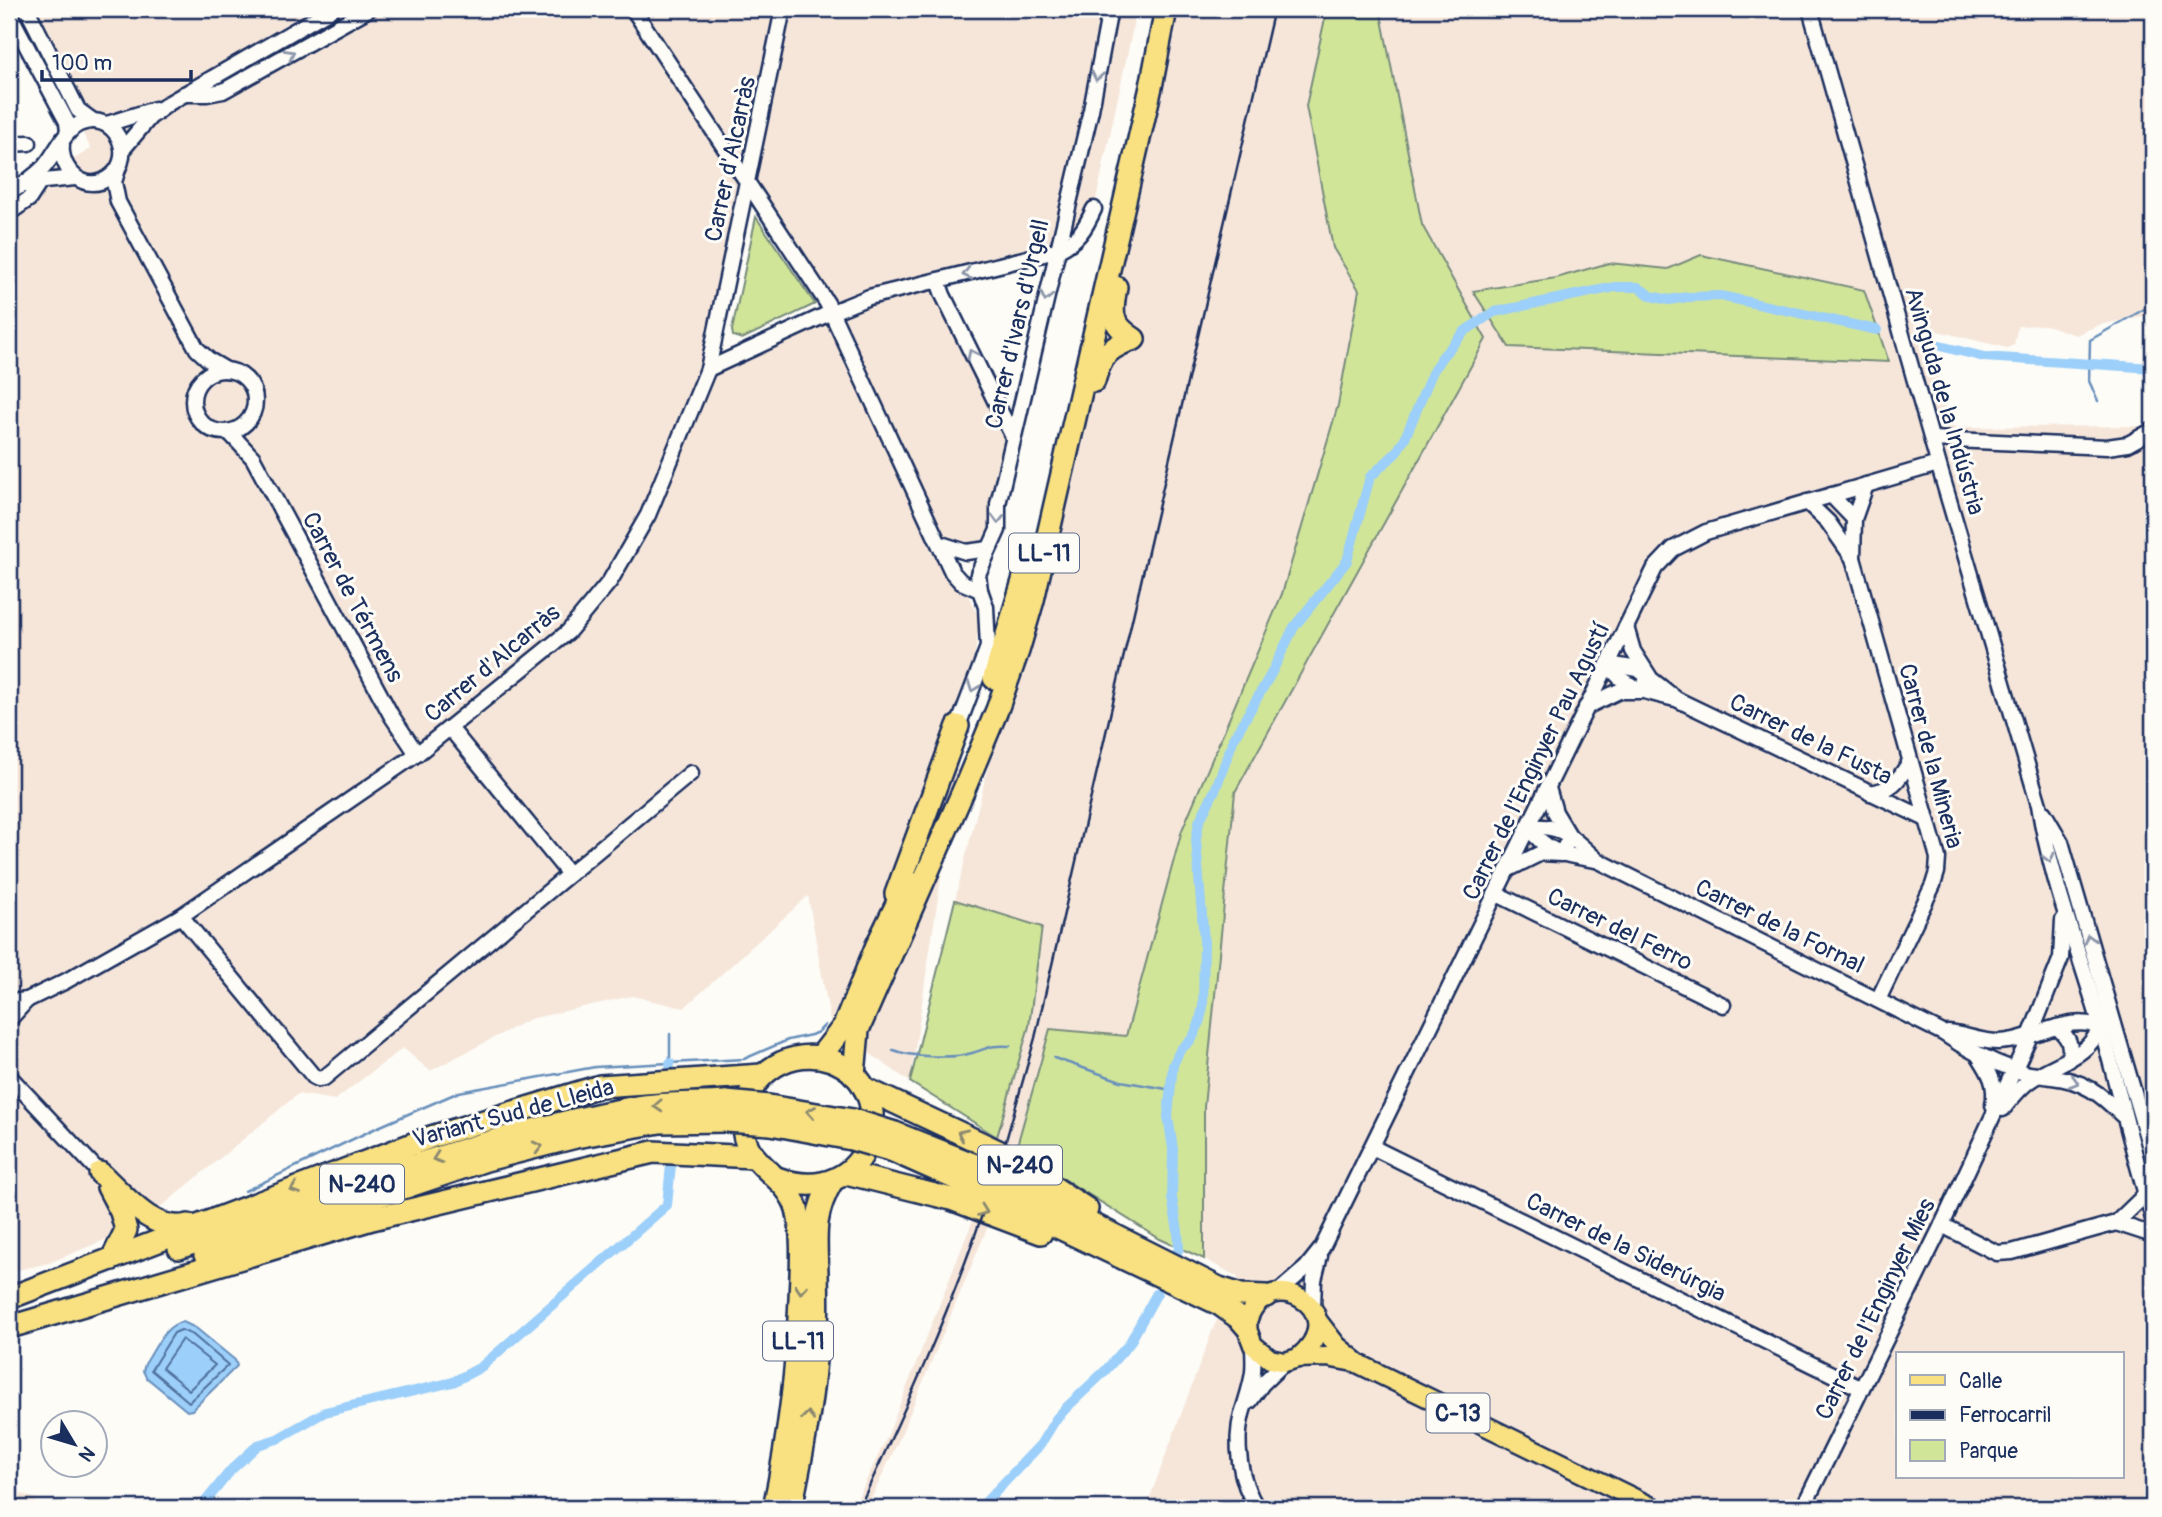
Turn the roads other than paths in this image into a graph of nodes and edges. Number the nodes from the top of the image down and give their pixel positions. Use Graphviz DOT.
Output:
graph roads {
  1 [pos="27,9"];
  2 [pos="332,9"];
  3 [pos="369,9"];
  4 [pos="633,9"];
  5 [pos="783,9"];
  6 [pos="1110,9"];
  7 [pos="1152,9"];
  8 [pos="1166,9"];
  9 [pos="1810,9"];
  10 [pos="9,13"];
  11 [pos="183,94"];
  12 [pos="169,103"];
  13 [pos="100,122"];
  14 [pos="65,138"];
  15 [pos="29,143"];
  16 [pos="9,144"];
  17 [pos="123,149"];
  18 [pos="119,168"];
  19 [pos="82,180"];
  20 [pos="40,182"];
  21 [pos="748,185"];
  22 [pos="14,190"];
  23 [pos="118,202"];
  24 [pos="1094,209"];
  25 [pos="9,213"];
  26 [pos="1117,234"];
  27 [pos="1056,251"];
  28 [pos="938,281"];
  29 [pos="832,312"];
  30 [pos="197,349"];
  31 [pos="708,369"];
  32 [pos="226,370"];
  33 [pos="200,381"];
  34 [pos="249,421"];
  35 [pos="2153,430"];
  36 [pos="229,432"];
  37 [pos="1013,438"];
  38 [pos="1071,438"];
  39 [pos="1932,439"];
  40 [pos="253,457"];
  41 [pos="1938,464"];
  42 [pos="1866,485"];
  43 [pos="1831,495"];
  44 [pos="1807,502"];
  45 [pos="1854,519"];
  46 [pos="1828,522"];
  47 [pos="941,544"];
  48 [pos="989,549"];
  49 [pos="1853,558"];
  50 [pos="980,590"];
  51 [pos="1626,627"];
  52 [pos="1608,664"];
  53 [pos="1650,676"];
  54 [pos="1641,691"];
  55 [pos="1676,699"];
  56 [pos="1586,708"];
  57 [pos="958,726"];
  58 [pos="450,728"];
  59 [pos="417,754"];
  60 [pos="1909,763"];
  61 [pos="691,773"];
  62 [pos="1548,788"];
  63 [pos="1870,793"];
  64 [pos="2039,805"];
  65 [pos="1926,819"];
  66 [pos="1528,827"];
  67 [pos="1570,837"];
  68 [pos="1561,854"];
  69 [pos="1597,860"];
  70 [pos="1509,869"];
  71 [pos="569,874"];
  72 [pos="1497,894"];
  73 [pos="2063,909"];
  74 [pos="181,916"];
  75 [pos="877,945"];
  76 [pos="27,1000"];
  77 [pos="1878,1000"];
  78 [pos="9,1002"];
  79 [pos="2109,1004"];
  80 [pos="1723,1005"];
  81 [pos="9,1020"];
  82 [pos="2057,1027"];
  83 [pos="2101,1027"];
  84 [pos="1943,1033"];
  85 [pos="2030,1036"];
  86 [pos="1985,1040"];
  87 [pos="2119,1040"];
  88 [pos="1978,1056"];
  89 [pos="820,1057"];
  90 [pos="2068,1060"];
  91 [pos="2014,1070"];
  92 [pos="762,1075"];
  93 [pos="9,1076"];
  94 [pos="2036,1076"];
  95 [pos="859,1082"];
  96 [pos="2123,1116"];
  97 [pos="1987,1130"];
  98 [pos="894,1142"];
  99 [pos="1372,1147"];
  100 [pos="754,1157"];
  101 [pos="2153,1158"];
  102 [pos="100,1173"];
  103 [pos="839,1177"];
  104 [pos="777,1178"];
  105 [pos="2146,1194"];
  106 [pos="227,1215"];
  107 [pos="2153,1217"];
  108 [pos="2116,1223"];
  109 [pos="1942,1225"];
  110 [pos="2153,1235"];
  111 [pos="1322,1248"];
  112 [pos="112,1259"];
  113 [pos="1161,1269"];
  114 [pos="1271,1295"];
  115 [pos="9,1298"];
  116 [pos="1315,1313"];
  117 [pos="9,1325"];
  118 [pos="1250,1336"];
  119 [pos="1291,1360"];
  120 [pos="1359,1364"];
  121 [pos="1860,1388"];
  122 [pos="1242,1414"];
  123 [pos="774,1508"];
  124 [pos="792,1508"];
  125 [pos="1257,1508"];
  126 [pos="1654,1508"];
  127 [pos="1803,1508"];
  1 -- 13 [label="street"];
  2 -- 11 [label="street"];
  11 -- 3 [label="street, one-way"];
  4 -- 21 [label="street"];
  5 -- 21 [label="street, Carrer d'Alcarràs"];
  6 -- 27 [label="street, Carrer d'Ivars d'Urgell, one-way"];
  7 -- 75 [label="highway, LL-11"];
  8 -- 26 [label="highway, LL-11"];
  9 -- 39 [label="street, Avinguda de la Indústria"];
  10 -- 14 [label="street"];
  11 -- 12 [label="street"];
  12 -- 13 [label="street"];
  12 -- 17 [label="street"];
  13 -- 14 [label="street"];
  13 -- 17 [label="street"];
  14 -- 19 [label="street"];
  14 -- 22 [label="street"];
  15 -- 16 [label="street"];
  17 -- 18 [label="street"];
  18 -- 19 [label="street"];
  18 -- 23 [label="street"];
  19 -- 20 [label="street"];
  19 -- 23 [label="street"];
  20 -- 22 [label="street"];
  20 -- 25 [label="street"];
  21 -- 29 [label="street"];
  21 -- 31 [label="street, Carrer d'Alcarràs"];
  23 -- 30 [label="street"];
  24 -- 27 [label="street"];
  26 -- 38 [label="highway, LL-11"];
  26 -- 38 [label="highway"];
  27 -- 28 [label="street, one-way"];
  27 -- 37 [label="street, Carrer d'Ivars d'Urgell, one-way"];
  28 -- 29 [label="street"];
  37 -- 28 [label="street, one-way"];
  29 -- 31 [label="street"];
  29 -- 47 [label="street"];
  30 -- 32 [label="street"];
  30 -- 33 [label="street"];
  31 -- 58 [label="street, Carrer d'Alcarràs"];
  32 -- 33 [label="street"];
  32 -- 34 [label="street"];
  33 -- 36 [label="street"];
  34 -- 36 [label="street"];
  34 -- 40 [label="street, Carrer de Térmens"];
  35 -- 39 [label="street"];
  36 -- 40 [label="street, Carrer de Térmens"];
  37 -- 48 [label="street, Carrer d'Ivars d'Urgell, one-way"];
  38 -- 95 [label="highway, LL-11"];
  39 -- 41 [label="street, Avinguda de la Indústria"];
  40 -- 59 [label="street, Carrer de Térmens"];
  41 -- 42 [label="street, Carrer de l'Enginyer Pau Agustí"];
  41 -- 64 [label="street, Avinguda de la Indústria"];
  42 -- 43 [label="street, Carrer de l'Enginyer Pau Agustí"];
  42 -- 45 [label="street, Carrer de la Mineria"];
  43 -- 44 [label="street, Carrer de l'Enginyer Pau Agustí"];
  43 -- 45 [label="street"];
  43 -- 46 [label="street"];
  44 -- 46 [label="street, Carrer de la Mineria"];
  44 -- 51 [label="street, Carrer de l'Enginyer Pau Agustí"];
  45 -- 49 [label="street, Carrer de la Mineria"];
  46 -- 49 [label="street, Carrer de la Mineria"];
  47 -- 48 [label="street"];
  47 -- 50 [label="street"];
  48 -- 50 [label="street, Carrer d'Ivars d'Urgell"];
  49 -- 60 [label="street, Carrer de la Mineria"];
  50 -- 57 [label="street, Carrer d'Ivars d'Urgell, one-way"];
  51 -- 52 [label="street, Carrer de l'Enginyer Pau Agustí"];
  51 -- 53 [label="street, Carrer de la Fusta"];
  52 -- 53 [label="street, Carrer de la Fusta"];
  52 -- 54 [label="street, Carrer de la Fusta"];
  52 -- 56 [label="street, Carrer de l'Enginyer Pau Agustí"];
  53 -- 54 [label="street"];
  53 -- 55 [label="street, Carrer de la Fusta"];
  54 -- 55 [label="street, Carrer de la Fusta"];
  54 -- 56 [label="street, Carrer de la Fusta"];
  55 -- 63 [label="street, Carrer de la Fusta"];
  56 -- 62 [label="street, Carrer de l'Enginyer Pau Agustí"];
  57 -- 75 [label="highway"];
  58 -- 59 [label="street, Carrer d'Alcarràs"];
  58 -- 71 [label="street"];
  59 -- 74 [label="street, Carrer d'Alcarràs"];
  60 -- 63 [label="street"];
  60 -- 65 [label="street, Carrer de la Mineria"];
  61 -- 71 [label="street"];
  62 -- 66 [label="street, Carrer de l'Enginyer Pau Agustí"];
  62 -- 67 [label="street, Carrer de la Fornal"];
  63 -- 65 [label="street, Carrer de la Fusta"];
  64 -- 73 [label="street, Avinguda de la Indústria, one-way"];
  79 -- 64 [label="street, Avinguda de la Indústria, one-way"];
  65 -- 77 [label="street, Carrer de la Mineria"];
  66 -- 67 [label="street, Carrer de la Fornal"];
  66 -- 68 [label="street, Carrer de la Fornal"];
  66 -- 70 [label="street, Carrer de l'Enginyer Pau Agustí"];
  67 -- 68 [label="street"];
  67 -- 69 [label="street, Carrer de la Fornal"];
  68 -- 69 [label="street, Carrer de la Fornal"];
  68 -- 70 [label="street, Carrer de la Fornal"];
  69 -- 77 [label="street, Carrer de la Fornal"];
  70 -- 72 [label="street, Carrer de l'Enginyer Pau Agustí"];
  71 -- 74 [label="street"];
  72 -- 80 [label="street, Carrer del Ferro"];
  72 -- 99 [label="street, Carrer de l'Enginyer Pau Agustí"];
  73 -- 83 [label="street, Avinguda de la Indústria"];
  73 -- 85 [label="street, Carrer de l'Enginyer Mies"];
  74 -- 76 [label="street, Carrer d'Alcarràs"];
  75 -- 89 [label="highway, LL-11"];
  76 -- 78 [label="street, Carrer d'Alcarràs"];
  76 -- 81 [label="street, Carrer d'Alcarràs"];
  77 -- 84 [label="street, Carrer de la Fornal"];
  79 -- 83 [label="street, Carrer de l'Enginyer Mies"];
  79 -- 87 [label="street, Avinguda de la Indústria"];
  82 -- 83 [label="street, Carrer de la Fornal"];
  82 -- 85 [label="street, Carrer de la Fornal"];
  82 -- 90 [label="street"];
  83 -- 87 [label="street"];
  83 -- 90 [label="street, Carrer de l'Enginyer Mies"];
  83 -- 96 [label="street, Avinguda de la Indústria"];
  84 -- 86 [label="street, Carrer de la Fornal"];
  84 -- 88 [label="street, Carrer de la Fornal"];
  85 -- 86 [label="street, Carrer de la Fornal"];
  85 -- 91 [label="street, Carrer de l'Enginyer Mies"];
  86 -- 88 [label="street"];
  87 -- 101 [label="street, Avinguda de la Indústria"];
  88 -- 91 [label="street, Carrer de la Fornal"];
  88 -- 97 [label="street"];
  89 -- 92 [label="highway"];
  89 -- 95 [label="highway"];
  90 -- 94 [label="street, Carrer de l'Enginyer Mies"];
  91 -- 94 [label="street, Carrer de la Fornal"];
  91 -- 97 [label="street, Carrer de l'Enginyer Mies"];
  92 -- 100 [label="highway, LL-11"];
  92 -- 106 [label="highway, N-240, one-way"];
  93 -- 102 [label="street"];
  94 -- 96 [label="street, Carrer de la Fornal, one-way"];
  94 -- 97 [label="street, Carrer de l'Enginyer Mies"];
  95 -- 103 [label="highway, LL-11"];
  113 -- 95 [label="highway, N-240, one-way"];
  96 -- 105 [label="street, Avinguda de la Indústria"];
  97 -- 109 [label="street, Carrer de l'Enginyer Mies"];
  98 -- 113 [label="highway, N-240"];
  98 -- 113 [label="highway, N-240"];
  98 -- 117 [label="highway, Variant Sud de Lleida / N-240, bridge"];
  99 -- 111 [label="street, Carrer de l'Enginyer Pau Agustí"];
  99 -- 121 [label="street, Carrer de la Siderúrgia"];
  100 -- 104 [label="highway, LL-11"];
  100 -- 117 [label="highway, N-240"];
  102 -- 106 [label="highway"];
  102 -- 112 [label="highway"];
  103 -- 104 [label="highway, LL-11"];
  103 -- 113 [label="highway, N-240, one-way"];
  124 -- 103 [label="highway, LL-11, one-way"];
  104 -- 123 [label="highway, LL-11, one-way"];
  105 -- 107 [label="street, Avinguda de la Indústria"];
  105 -- 108 [label="street"];
  106 -- 112 [label="highway, N-240"];
  108 -- 109 [label="street"];
  108 -- 110 [label="street"];
  109 -- 121 [label="street, Carrer de l'Enginyer Mies"];
  111 -- 114 [label="street, Carrer de l'Enginyer Pau Agustí"];
  111 -- 116 [label="street, Carrer de l'Enginyer Pau Agustí"];
  112 -- 115 [label="highway, N-240"];
  113 -- 114 [label="highway, N-240"];
  113 -- 118 [label="highway, N-240"];
  114 -- 116 [label="main road, C-13"];
  114 -- 118 [label="main road"];
  116 -- 119 [label="main road"];
  116 -- 120 [label="main road, C-13"];
  118 -- 119 [label="main road, C-13"];
  118 -- 122 [label="street"];
  119 -- 120 [label="main road, C-13"];
  119 -- 122 [label="street"];
  120 -- 126 [label="main road, C-13"];
  121 -- 127 [label="street, Carrer de l'Enginyer Mies"];
  122 -- 125 [label="street"];
}
